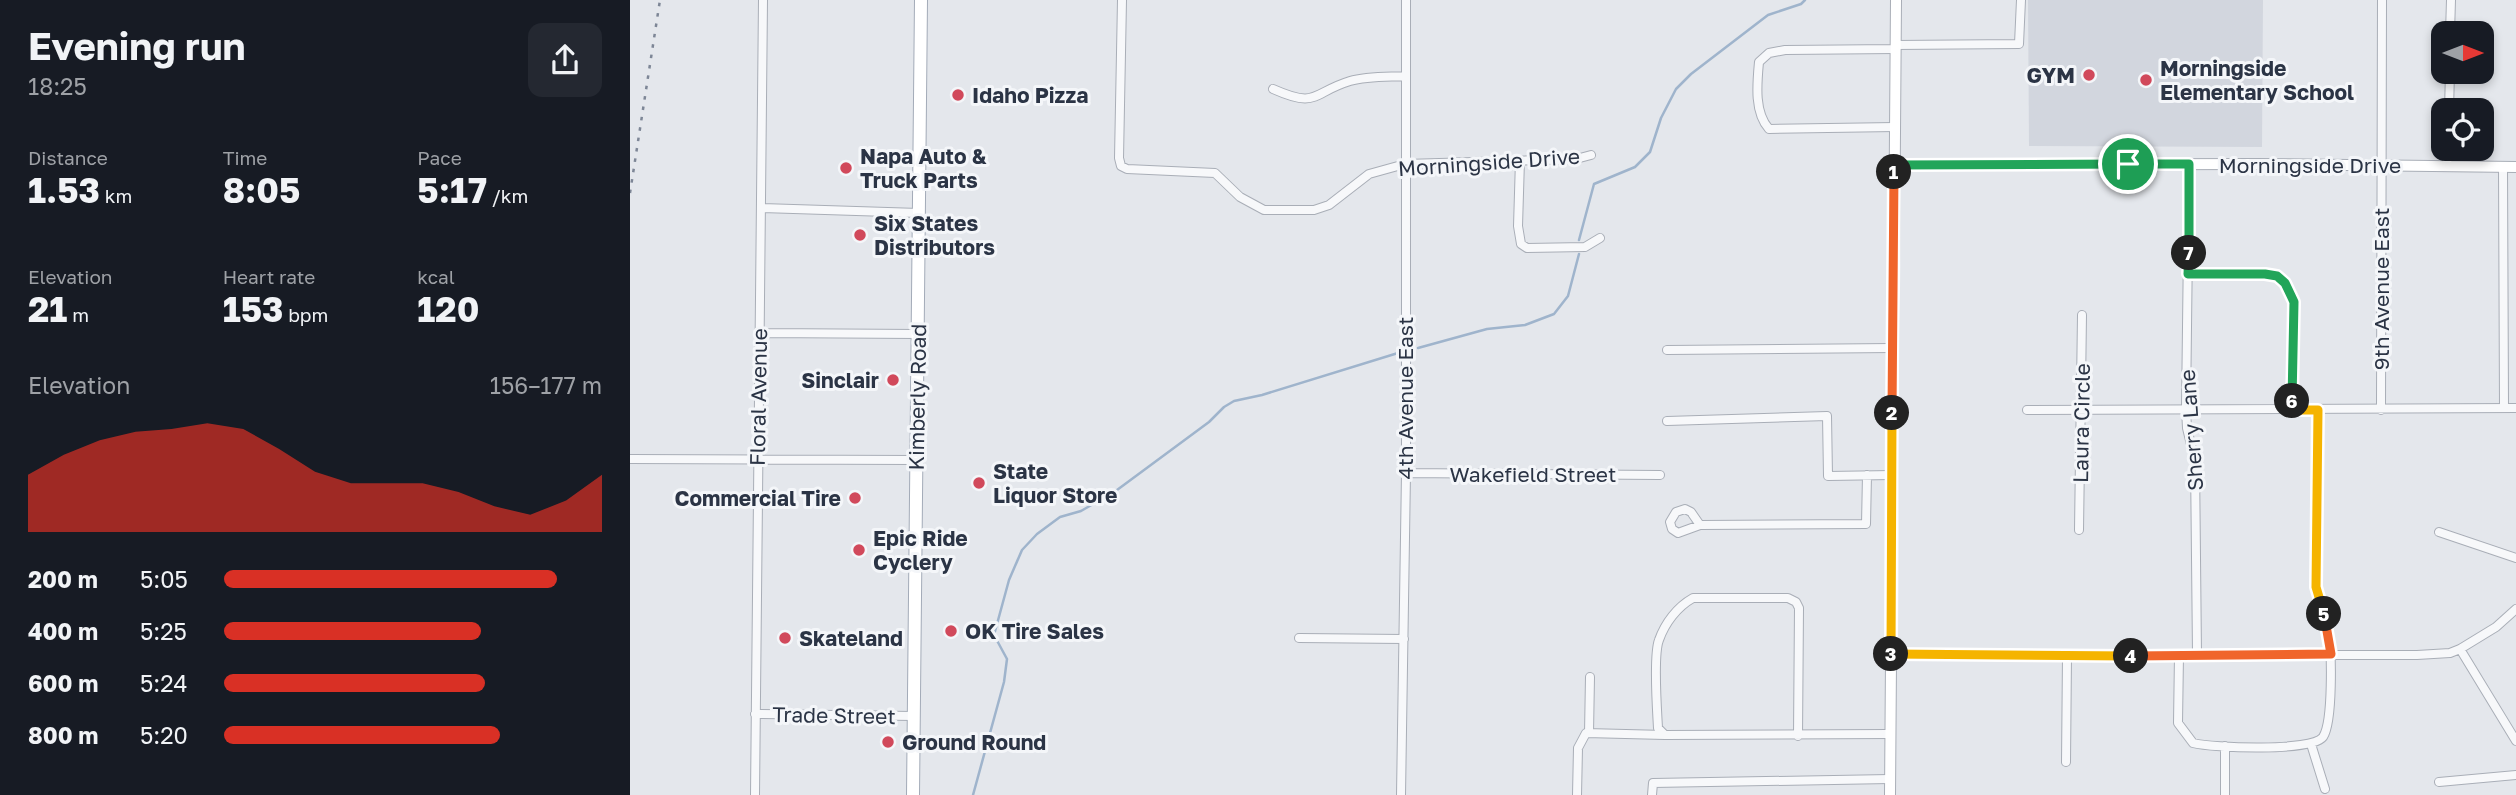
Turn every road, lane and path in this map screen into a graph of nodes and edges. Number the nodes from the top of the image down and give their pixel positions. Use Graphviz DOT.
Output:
graph roads {
  1 [pos="763,0"];
  2 [pos="921,0"];
  3 [pos="1122,0"];
  4 [pos="1406,0"];
  5 [pos="1896,0"];
  6 [pos="2021,0"];
  7 [pos="2382,0"];
  8 [pos="2451,0"];
  9 [pos="2451,21"];
  10 [pos="1895,47"];
  11 [pos="1406,76"];
  12 [pos="1273,89"];
  13 [pos="1895,127"];
  14 [pos="1591,155"];
  15 [pos="1520,160"];
  16 [pos="2447,161"];
  17 [pos="1405,164"];
  18 [pos="2189,164"];
  19 [pos="1894,165"];
  20 [pos="2381,165"];
  21 [pos="2447,166"];
  22 [pos="2503,167"];
  23 [pos="2516,167"];
  24 [pos="761,208"];
  25 [pos="919,213"];
  26 [pos="1600,238"];
  27 [pos="2188,274"];
  28 [pos="2082,315"];
  29 [pos="759,333"];
  30 [pos="918,334"];
  31 [pos="1893,348"];
  32 [pos="1667,350"];
  33 [pos="2504,408"];
  34 [pos="2516,408"];
  35 [pos="2186,409"];
  36 [pos="2027,410"];
  37 [pos="2291,410"];
  38 [pos="2318,410"];
  39 [pos="2381,410"];
  40 [pos="2082,411"];
  41 [pos="1667,421"];
  42 [pos="630,459"];
  43 [pos="758,459"];
  44 [pos="916,460"];
  45 [pos="1406,473"];
  46 [pos="1660,475"];
  47 [pos="1867,475"];
  48 [pos="1892,475"];
  49 [pos="1700,525"];
  50 [pos="2079,530"];
  51 [pos="2440,532"];
  52 [pos="2516,558"];
  53 [pos="2516,609"];
  54 [pos="1299,638"];
  55 [pos="1404,639"];
  56 [pos="2460,649"];
  57 [pos="2197,654"];
  58 [pos="2331,654"];
  59 [pos="1891,655"];
  60 [pos="2179,655"];
  61 [pos="2067,656"];
  62 [pos="1590,677"];
  63 [pos="755,714"];
  64 [pos="914,716"];
  65 [pos="1589,733"];
  66 [pos="1891,734"];
  67 [pos="1665,735"];
  68 [pos="1798,736"];
  69 [pos="2516,740"];
  70 [pos="2311,744"];
  71 [pos="2225,746"];
  72 [pos="2066,762"];
  73 [pos="2516,775"];
  74 [pos="1890,779"];
  75 [pos="2439,782"];
  76 [pos="2325,789"];
  77 [pos="755,795"];
  78 [pos="913,795"];
  79 [pos="1401,795"];
  80 [pos="1577,795"];
  81 [pos="1652,795"];
  82 [pos="1890,795"];
  83 [pos="2225,795"];
  1 -- 24 [label="street, Floral Avenue"];
  2 -- 25 [label="main road, Kimberly Road"];
  3 -- 17 [label="street, Morningside Drive"];
  4 -- 11 [label="street, 4th Avenue East"];
  5 -- 10 [label="street"];
  6 -- 10 [label="street"];
  7 -- 20 [label="street, 9th Avenue East"];
  8 -- 9 [label="street"];
  10 -- 13 [label="street"];
  10 -- 13 [label="street"];
  11 -- 12 [label="street"];
  11 -- 17 [label="street, 4th Avenue East"];
  13 -- 19 [label="street"];
  14 -- 15 [label="street, Morningside Drive"];
  15 -- 17 [label="street, Morningside Drive"];
  15 -- 26 [label="street"];
  16 -- 21 [label="street"];
  17 -- 45 [label="street, 4th Avenue East"];
  18 -- 19 [label="street, Morningside Drive"];
  18 -- 20 [label="street, Morningside Drive"];
  18 -- 27 [label="street, Sherry Lane"];
  19 -- 31 [label="street"];
  20 -- 21 [label="street, Morningside Drive"];
  20 -- 39 [label="street, 9th Avenue East"];
  21 -- 22 [label="street, Morningside Drive"];
  22 -- 23 [label="street, Morningside Drive"];
  22 -- 33 [label="street"];
  24 -- 25 [label="street"];
  24 -- 29 [label="street, Floral Avenue"];
  25 -- 30 [label="main road, Kimberly Road"];
  27 -- 35 [label="street, Sherry Lane"];
  27 -- 37 [label="street"];
  28 -- 40 [label="street, Laura Circle"];
  29 -- 30 [label="street"];
  29 -- 43 [label="street, Floral Avenue"];
  30 -- 44 [label="main road, Kimberly Road"];
  31 -- 32 [label="street"];
  31 -- 48 [label="street"];
  33 -- 34 [label="street"];
  33 -- 39 [label="street"];
  35 -- 37 [label="street"];
  35 -- 40 [label="street"];
  35 -- 57 [label="street, Sherry Lane"];
  36 -- 40 [label="street"];
  37 -- 38 [label="street"];
  38 -- 39 [label="street"];
  38 -- 58 [label="street"];
  40 -- 50 [label="street, Laura Circle"];
  41 -- 47 [label="street"];
  42 -- 43 [label="street"];
  43 -- 44 [label="street"];
  43 -- 63 [label="street, Floral Avenue"];
  44 -- 64 [label="main road, Kimberly Road"];
  45 -- 46 [label="street, Wakefield Street"];
  45 -- 55 [label="street, 4th Avenue East"];
  47 -- 48 [label="street"];
  47 -- 49 [label="street"];
  48 -- 59 [label="street"];
  51 -- 52 [label="street"];
  53 -- 56 [label="street"];
  54 -- 55 [label="street"];
  55 -- 79 [label="street, 4th Avenue East"];
  56 -- 58 [label="street"];
  56 -- 69 [label="street"];
  57 -- 58 [label="street"];
  57 -- 60 [label="street"];
  58 -- 70 [label="street"];
  59 -- 61 [label="street"];
  59 -- 66 [label="street"];
  60 -- 61 [label="street"];
  60 -- 71 [label="street"];
  61 -- 72 [label="street"];
  62 -- 65 [label="street"];
  63 -- 64 [label="street, Trade Street"];
  63 -- 77 [label="street, Floral Avenue"];
  64 -- 78 [label="main road, Kimberly Road"];
  65 -- 67 [label="street"];
  65 -- 80 [label="street"];
  66 -- 68 [label="street"];
  66 -- 74 [label="street"];
  67 -- 68 [label="street"];
  67 -- 68 [label="street"];
  70 -- 71 [label="street"];
  70 -- 76 [label="street"];
  71 -- 83 [label="street"];
  73 -- 75 [label="street"];
  74 -- 81 [label="street"];
  74 -- 82 [label="street"];
}
